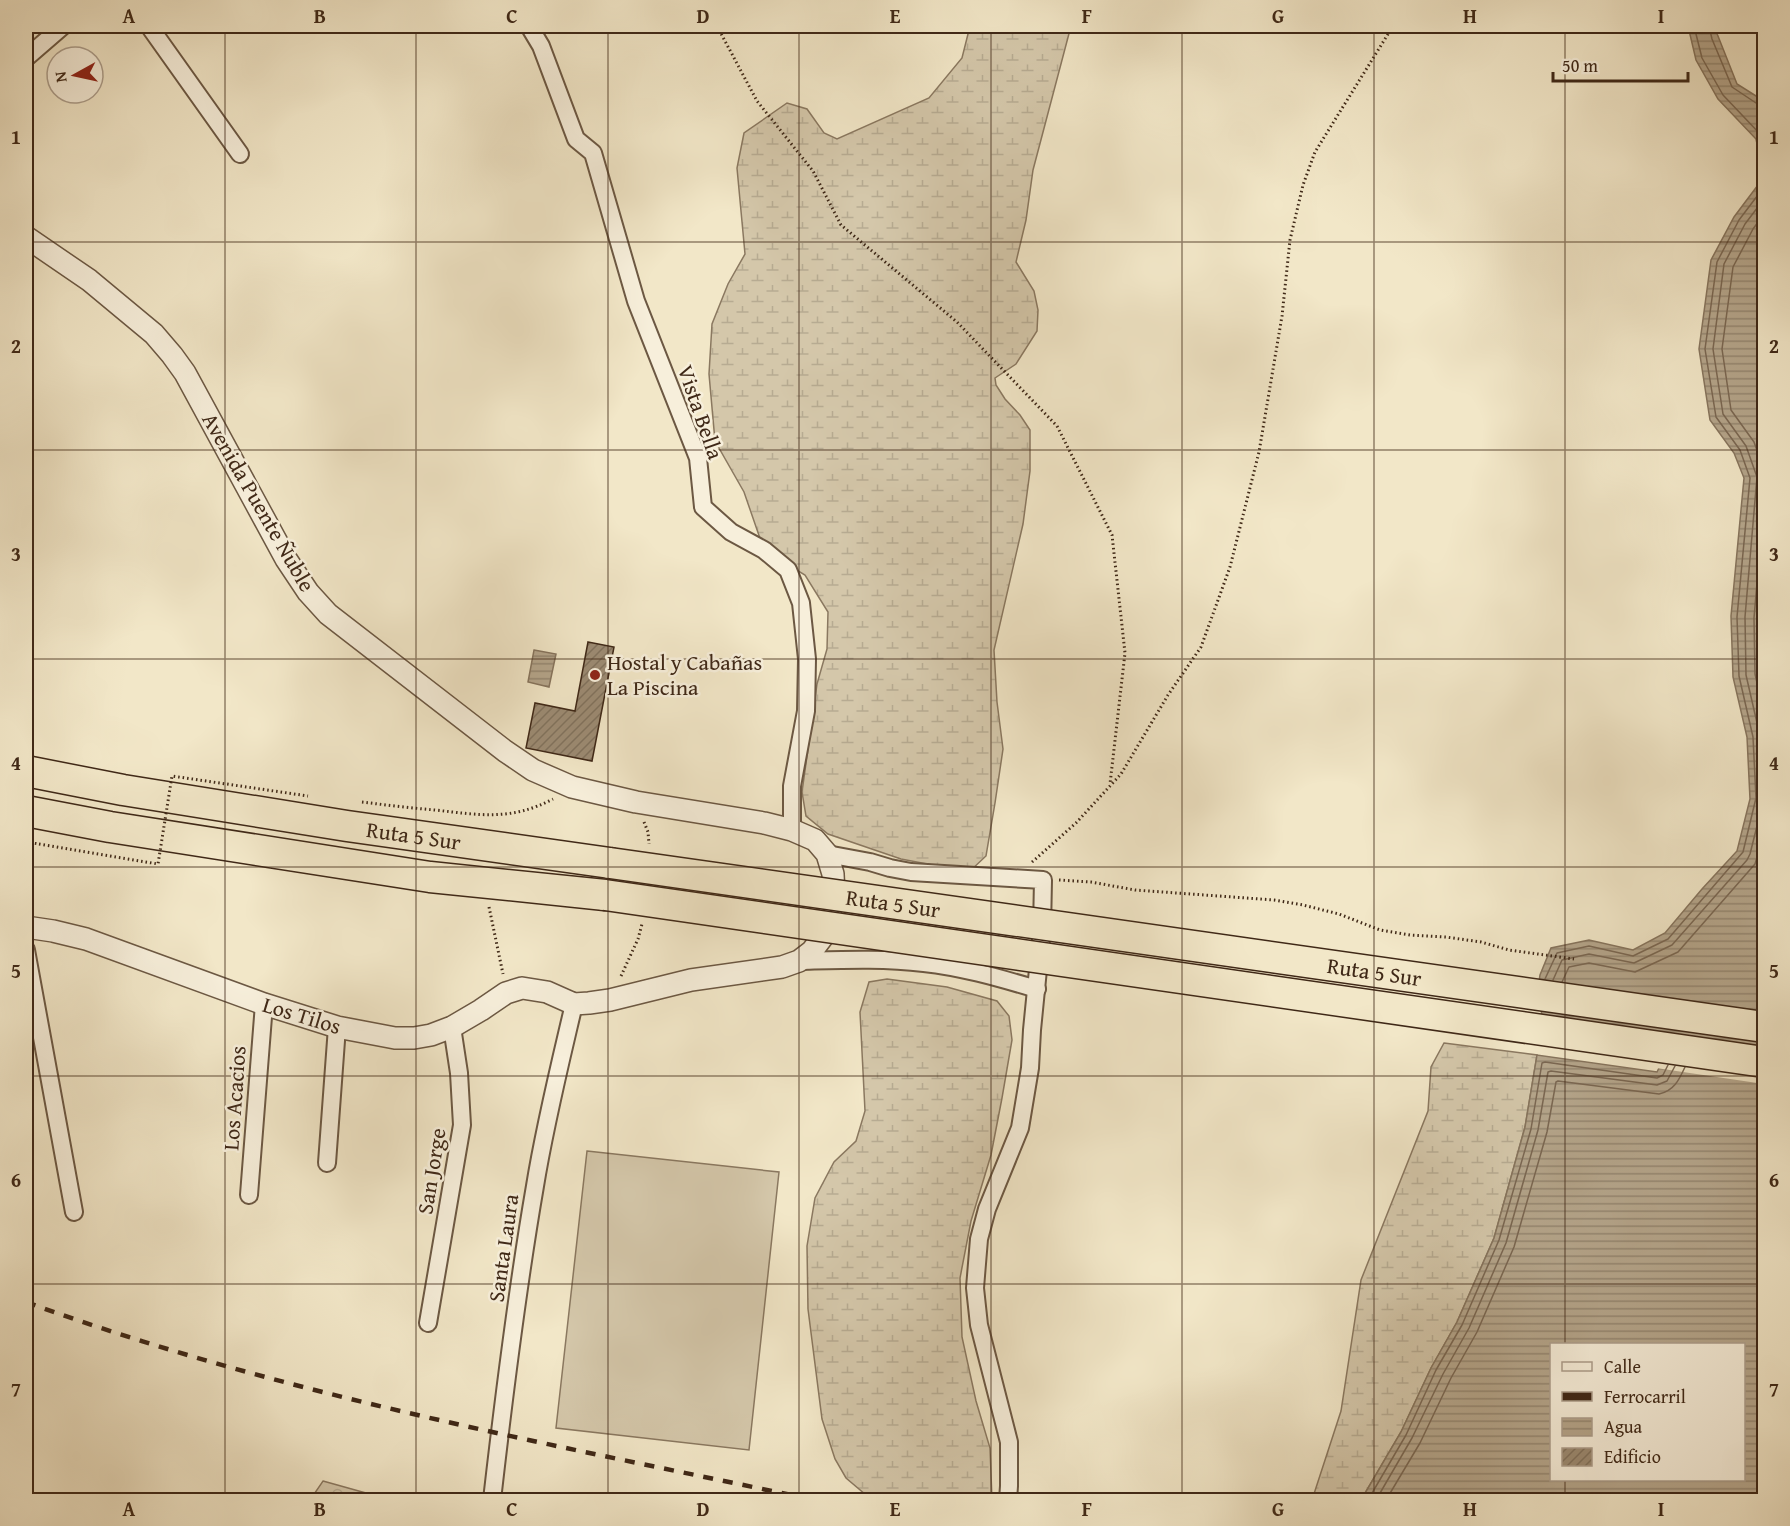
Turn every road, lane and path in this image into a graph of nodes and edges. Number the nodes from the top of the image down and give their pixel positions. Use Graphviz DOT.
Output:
graph roads {
  1 [pos="149,26"];
  2 [pos="529,26"];
  3 [pos="717,26"];
  4 [pos="1393,26"];
  5 [pos="56,28"];
  6 [pos="26,58"];
  7 [pos="240,154"];
  8 [pos="26,237"];
  9 [pos="26,771"];
  10 [pos="1110,786"];
  11 [pos="572,787"];
  12 [pos="308,796"];
  13 [pos="353,801"];
  14 [pos="26,810"];
  15 [pos="792,830"];
  16 [pos="26,842"];
  17 [pos="827,854"];
  18 [pos="1043,880"];
  19 [pos="491,885"];
  20 [pos="26,927"];
  21 [pos="26,950"];
  22 [pos="1574,959"];
  23 [pos="799,961"];
  24 [pos="1036,989"];
  25 [pos="506,993"];
  26 [pos="264,1004"];
  27 [pos="574,1004"];
  28 [pos="337,1027"];
  29 [pos="452,1027"];
  30 [pos="1764,1027"];
  31 [pos="1764,1062"];
  32 [pos="327,1163"];
  33 [pos="249,1195"];
  34 [pos="74,1212"];
  35 [pos="428,1323"];
  36 [pos="492,1500"];
  37 [pos="1008,1500"];
  1 -- 7 [label="street"];
  2 -- 15 [label="street, Vista Bella"];
  3 -- 10 [label="path"];
  4 -- 10 [label="path"];
  5 -- 6 [label="street"];
  8 -- 11 [label="street, Avenida Puente Ñuble"];
  9 -- 30 [label="highway, Ruta 5 Sur, bridge"];
  10 -- 18 [label="path"];
  11 -- 13 [label="path"];
  11 -- 15 [label="street, Avenida Puente Ñuble"];
  12 -- 16 [label="path, bridge"];
  14 -- 19 [label="highway, Ruta 5 Sur"];
  15 -- 17 [label="street, Avenida Puente Ñuble"];
  17 -- 18 [label="street"];
  17 -- 23 [label="street"];
  18 -- 22 [label="path"];
  18 -- 24 [label="street"];
  19 -- 25 [label="path"];
  19 -- 31 [label="highway, Ruta 5 Sur, bridge"];
  20 -- 26 [label="street, Los Tilos"];
  21 -- 34 [label="street"];
  23 -- 24 [label="street"];
  23 -- 27 [label="street"];
  24 -- 37 [label="street"];
  25 -- 27 [label="street, Los Tilos"];
  25 -- 29 [label="street, Los Tilos"];
  26 -- 28 [label="street, Los Tilos"];
  26 -- 33 [label="street, Los Acacios"];
  27 -- 36 [label="street, Santa Laura"];
  28 -- 29 [label="street, Los Tilos"];
  28 -- 32 [label="street"];
  29 -- 35 [label="street, San Jorge"];
}
